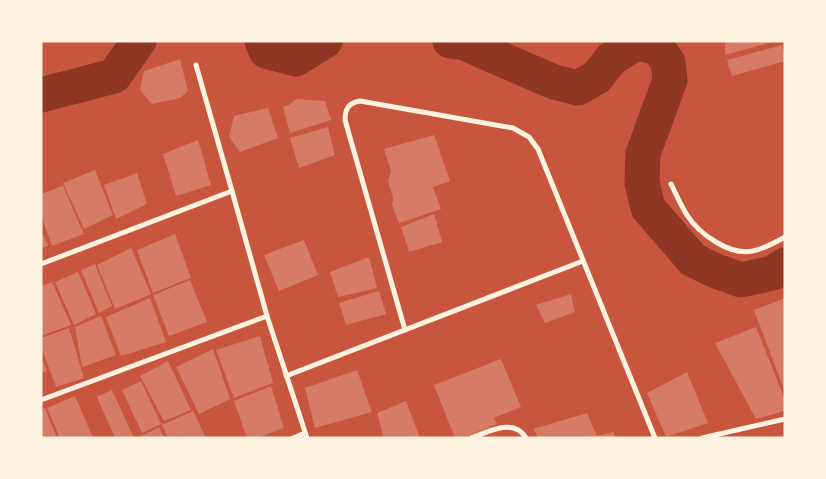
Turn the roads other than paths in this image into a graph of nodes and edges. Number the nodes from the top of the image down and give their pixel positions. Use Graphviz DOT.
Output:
graph roads {
  1 [pos="196,65"];
  2 [pos="671,184"];
  3 [pos="232,191"];
  4 [pos="785,237"];
  5 [pos="584,261"];
  6 [pos="41,264"];
  7 [pos="267,316"];
  8 [pos="405,330"];
  9 [pos="286,376"];
  10 [pos="41,400"];
  11 [pos="785,419"];
  12 [pos="306,436"];
  13 [pos="293,438"];
  14 [pos="471,438"];
  15 [pos="526,438"];
  16 [pos="655,438"];
  17 [pos="702,438"];
  1 -- 3 [label="street"];
  2 -- 4 [label="street"];
  3 -- 6 [label="street"];
  3 -- 7 [label="street"];
  5 -- 8 [label="street"];
  5 -- 8 [label="street"];
  5 -- 16 [label="street"];
  7 -- 9 [label="street"];
  7 -- 10 [label="street"];
  8 -- 9 [label="street"];
  9 -- 12 [label="street"];
  11 -- 17 [label="street"];
  12 -- 13 [label="street"];
  14 -- 15 [label="street"];
}
